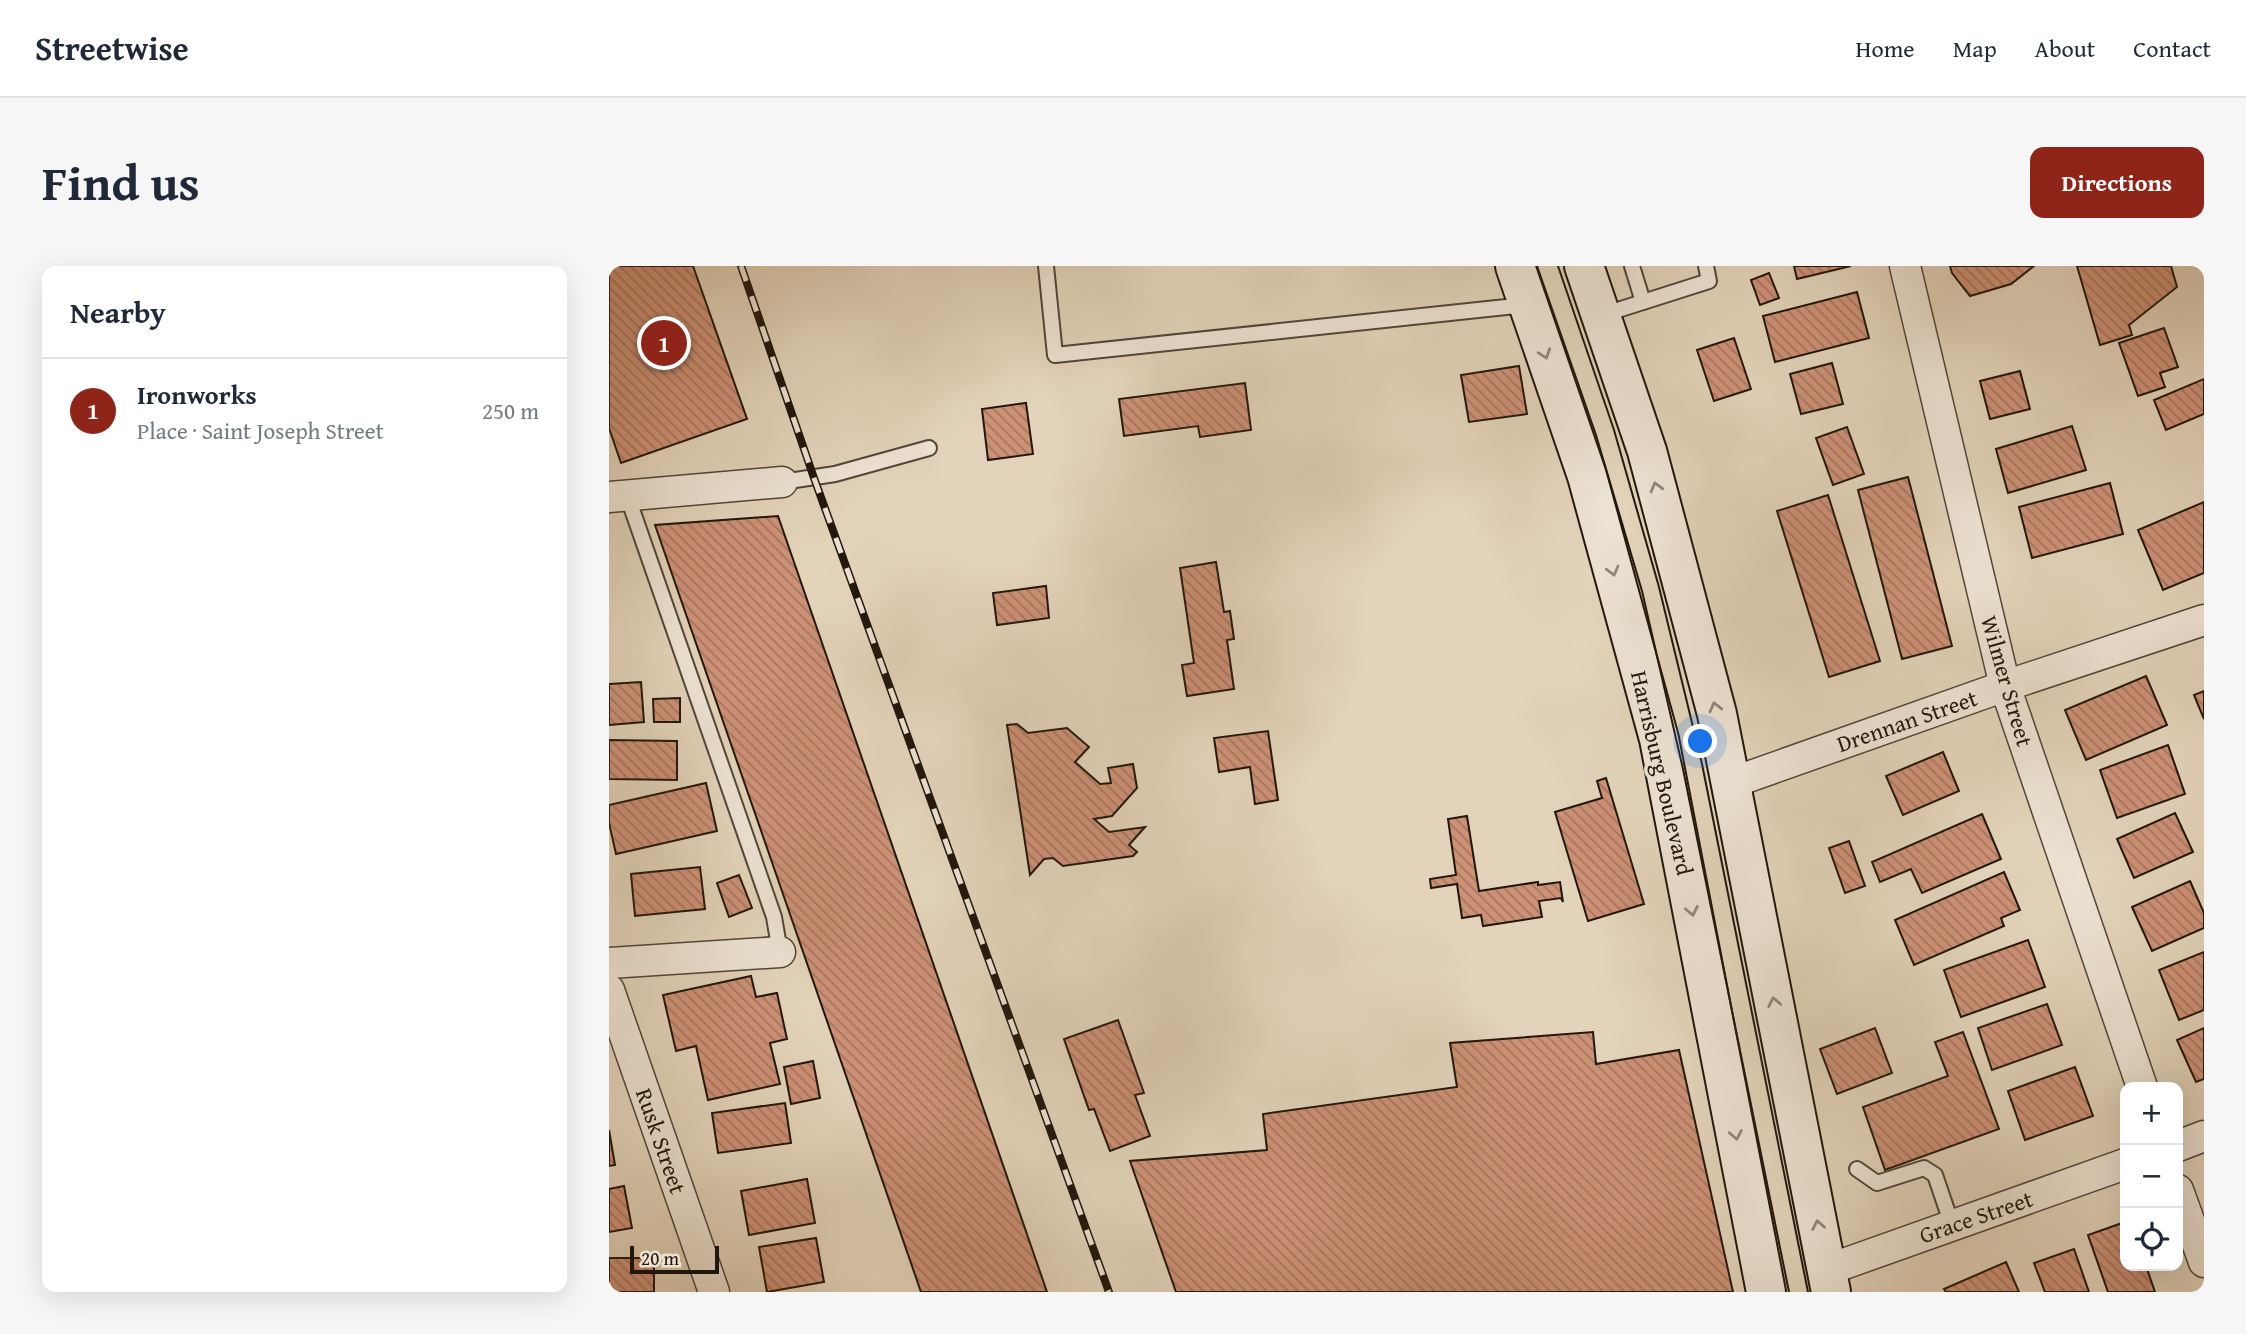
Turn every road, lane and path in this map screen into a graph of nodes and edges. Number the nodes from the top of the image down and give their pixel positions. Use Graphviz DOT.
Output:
graph roads {
  1 [pos="1046,266"];
  2 [pos="1515,266"];
  3 [pos="1584,266"];
  4 [pos="1632,266"];
  5 [pos="1706,266"];
  6 [pos="1905,266"];
  7 [pos="1643,302"];
  8 [pos="1528,305"];
  9 [pos="1601,316"];
  10 [pos="929,449"];
  11 [pos="782,482"];
  12 [pos="618,496"];
  13 [pos="2204,620"];
  14 [pos="2005,686"];
  15 [pos="1731,783"];
  16 [pos="780,952"];
  17 [pos="609,963"];
  18 [pos="609,990"];
  19 [pos="2140,1082"];
  20 [pos="2204,1136"];
  21 [pos="2181,1145"];
  22 [pos="2120,1166"];
  23 [pos="1857,1169"];
  24 [pos="2183,1204"];
  25 [pos="1952,1225"];
  26 [pos="2204,1262"];
  27 [pos="1829,1281"];
  28 [pos="714,1292"];
  29 [pos="1766,1292"];
  1 -- 8 [label="lane"];
  2 -- 8 [label="main road, Harrisburg Boulevard"];
  3 -- 9 [label="main road"];
  4 -- 7 [label="lane"];
  5 -- 7 [label="lane"];
  6 -- 14 [label="street, Wilmer Street"];
  7 -- 9 [label="lane"];
  8 -- 29 [label="main road, Harrisburg Boulevard, one-way"];
  15 -- 9 [label="main road, one-way"];
  10 -- 11 [label="lane"];
  11 -- 12 [label="street"];
  12 -- 16 [label="lane"];
  13 -- 14 [label="street, Drennan Street"];
  14 -- 15 [label="street, Drennan Street"];
  14 -- 19 [label="street, Wilmer Street"];
  27 -- 15 [label="main road, one-way"];
  16 -- 17 [label="street"];
  18 -- 28 [label="street, Rusk Street"];
  20 -- 21 [label="street"];
  22 -- 25 [label="street, Grace Street"];
  23 -- 25 [label="lane"];
  24 -- 26 [label="street"];
  25 -- 27 [label="street, Grace Street"];
}
